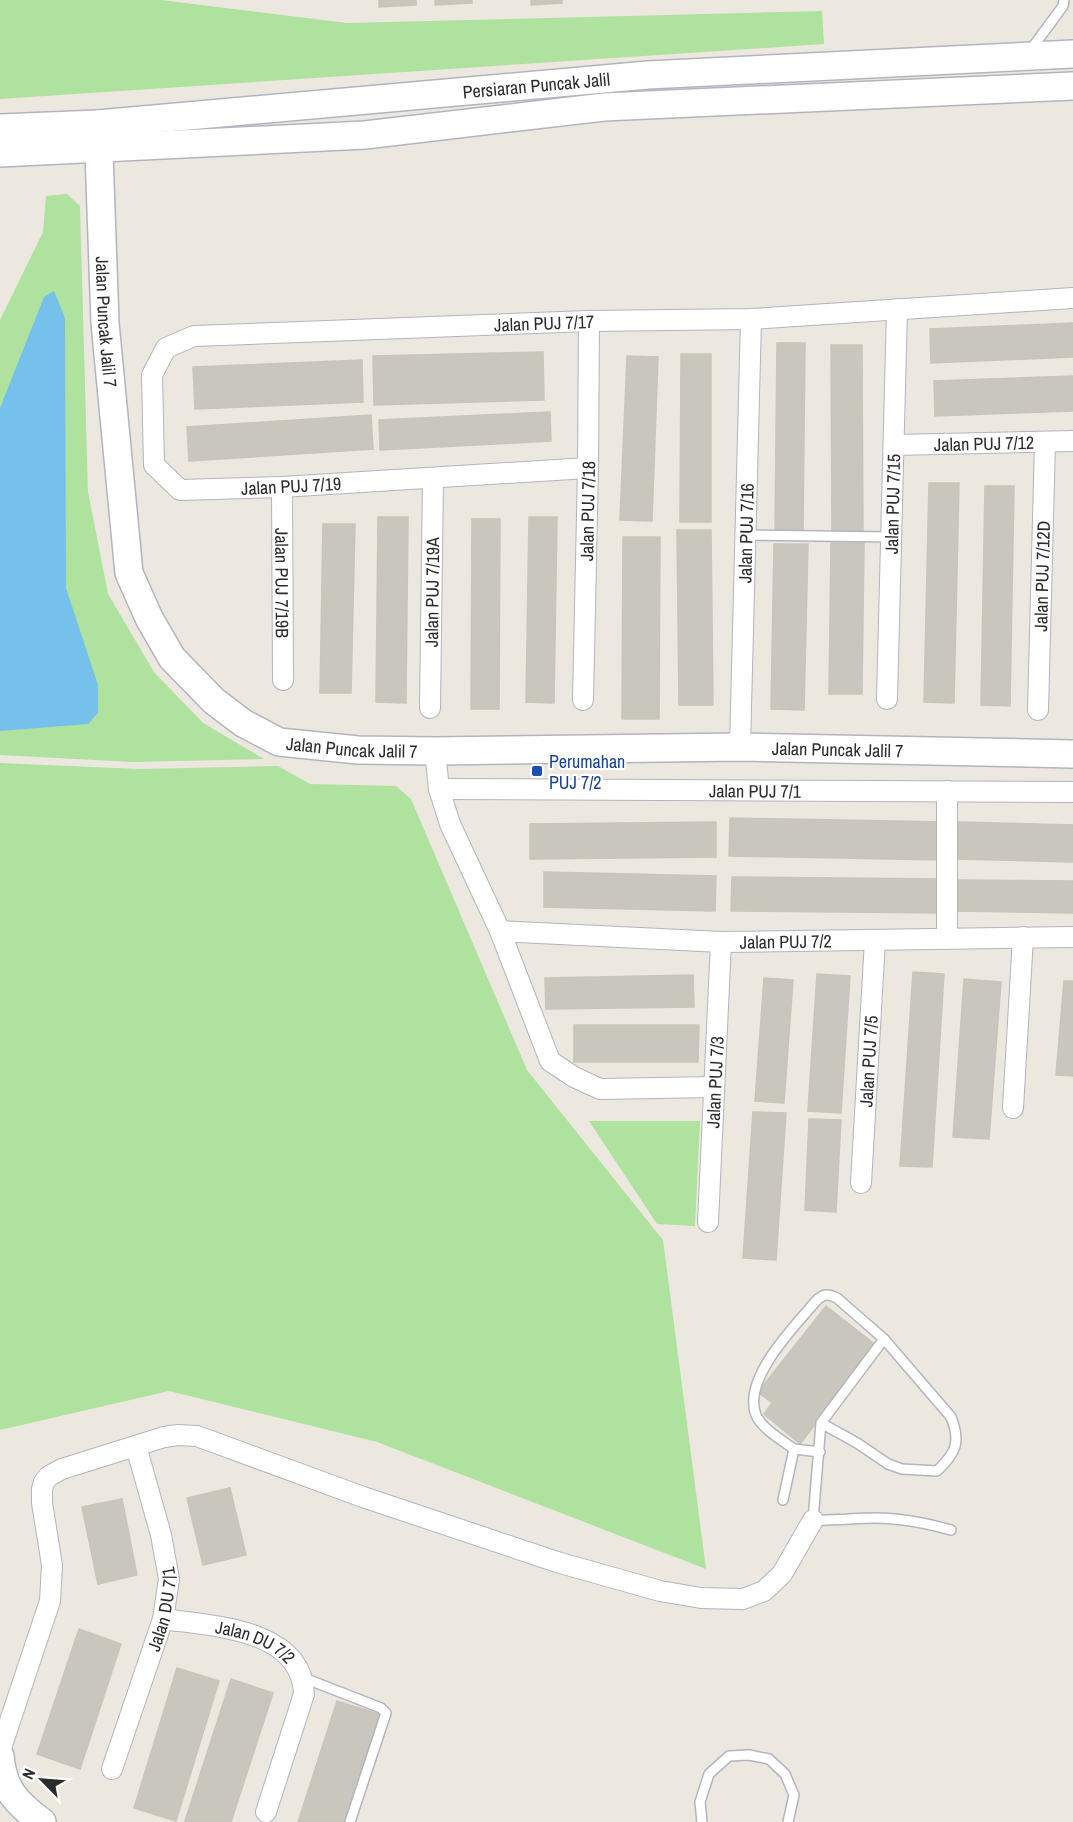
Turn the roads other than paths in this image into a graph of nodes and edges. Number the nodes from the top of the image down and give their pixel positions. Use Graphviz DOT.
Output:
graph roads {
  1 [pos="1064,0"];
  2 [pos="1073,54"];
  3 [pos="1026,56"];
  4 [pos="1073,86"];
  5 [pos="0,128"];
  6 [pos="98,136"];
  7 [pos="0,153"];
  8 [pos="1073,298"];
  9 [pos="897,309"];
  10 [pos="751,319"];
  11 [pos="589,321"];
  12 [pos="194,336"];
  13 [pos="1073,441"];
  14 [pos="1045,442"];
  15 [pos="894,445"];
  16 [pos="588,468"];
  17 [pos="433,479"];
  18 [pos="282,487"];
  19 [pos="745,535"];
  20 [pos="891,537"];
  21 [pos="283,680"];
  22 [pos="887,699"];
  23 [pos="583,700"];
  24 [pos="430,708"];
  25 [pos="1038,710"];
  26 [pos="740,747"];
  27 [pos="435,751"];
  28 [pos="1073,754"];
  29 [pos="439,789"];
  30 [pos="947,791"];
  31 [pos="1073,792"];
  32 [pos="500,931"];
  33 [pos="1023,937"];
  34 [pos="1073,937"];
  35 [pos="947,939"];
  36 [pos="875,940"];
  37 [pos="721,942"];
  38 [pos="714,1087"];
  39 [pos="1013,1108"];
  40 [pos="861,1183"];
  41 [pos="708,1222"];
  42 [pos="884,1339"];
  43 [pos="821,1423"];
  44 [pos="136,1446"];
  45 [pos="794,1449"];
  46 [pos="820,1452"];
  47 [pos="783,1500"];
  48 [pos="813,1520"];
  49 [pos="951,1530"];
  50 [pos="163,1619"];
  51 [pos="304,1678"];
  52 [pos="0,1750"];
  53 [pos="0,1756"];
  54 [pos="112,1769"];
  55 [pos="266,1812"];
  56 [pos="42,1822"];
  57 [pos="350,1822"];
  58 [pos="702,1822"];
  59 [pos="788,1822"];
  1 -- 3 [label="lane"];
  2 -- 3 [label="main road, Persiaran Puncak Jalil"];
  3 -- 6 [label="main road, Persiaran Puncak Jalil"];
  4 -- 6 [label="main road, Persiaran Puncak Jalil"];
  5 -- 6 [label="main road, Persiaran Puncak Jalil"];
  6 -- 7 [label="main road, Persiaran Puncak Jalil"];
  6 -- 27 [label="main road, Jalan Puncak Jalil 7"];
  8 -- 9 [label="street, Jalan PUJ 7/17"];
  9 -- 10 [label="street, Jalan PUJ 7/17"];
  9 -- 15 [label="street, Jalan PUJ 7/15"];
  10 -- 11 [label="street, Jalan PUJ 7/17"];
  10 -- 19 [label="street, Jalan PUJ 7/16"];
  11 -- 12 [label="street, Jalan PUJ 7/17"];
  11 -- 16 [label="street, Jalan PUJ 7/18"];
  12 -- 18 [label="street, Jalan PUJ 7/19"];
  13 -- 14 [label="street, Jalan PUJ 7/12"];
  14 -- 15 [label="street, Jalan PUJ 7/12"];
  14 -- 25 [label="street, Jalan PUJ 7/12D"];
  15 -- 20 [label="street, Jalan PUJ 7/15"];
  16 -- 17 [label="street, Jalan PUJ 7/19"];
  16 -- 23 [label="street, Jalan PUJ 7/18"];
  17 -- 18 [label="street, Jalan PUJ 7/19"];
  17 -- 24 [label="street, Jalan PUJ 7/19A"];
  18 -- 21 [label="street, Jalan PUJ 7/19B"];
  19 -- 20 [label="lane"];
  19 -- 26 [label="street, Jalan PUJ 7/16"];
  20 -- 22 [label="street, Jalan PUJ 7/15"];
  26 -- 27 [label="main road, Jalan Puncak Jalil 7"];
  26 -- 28 [label="main road, Jalan Puncak Jalil 7"];
  27 -- 29 [label="street"];
  29 -- 30 [label="street, Jalan PUJ 7/1"];
  29 -- 32 [label="street"];
  30 -- 31 [label="street, Jalan PUJ 7/1"];
  30 -- 35 [label="street"];
  32 -- 37 [label="street, Jalan PUJ 7/2"];
  32 -- 38 [label="street"];
  33 -- 34 [label="street, Jalan PUJ 7/2"];
  33 -- 35 [label="street, Jalan PUJ 7/2"];
  33 -- 39 [label="street"];
  35 -- 36 [label="street, Jalan PUJ 7/2"];
  36 -- 37 [label="street, Jalan PUJ 7/2"];
  36 -- 40 [label="street, Jalan PUJ 7/5"];
  37 -- 38 [label="street, Jalan PUJ 7/3"];
  38 -- 41 [label="street, Jalan PUJ 7/3"];
  42 -- 43 [label="lane"];
  42 -- 43 [label="lane"];
  42 -- 45 [label="lane"];
  43 -- 46 [label="lane"];
  44 -- 48 [label="street"];
  44 -- 50 [label="street, Jalan DU 7/1"];
  44 -- 52 [label="street"];
  45 -- 46 [label="lane"];
  45 -- 47 [label="lane"];
  46 -- 48 [label="lane"];
  48 -- 49 [label="lane"];
  50 -- 51 [label="street, Jalan DU 7/2"];
  50 -- 54 [label="street, Jalan DU 7/1"];
  51 -- 55 [label="street, Jalan DU 7/2"];
  51 -- 57 [label="lane"];
  53 -- 56 [label="main road"];
  58 -- 59 [label="lane"];
}
